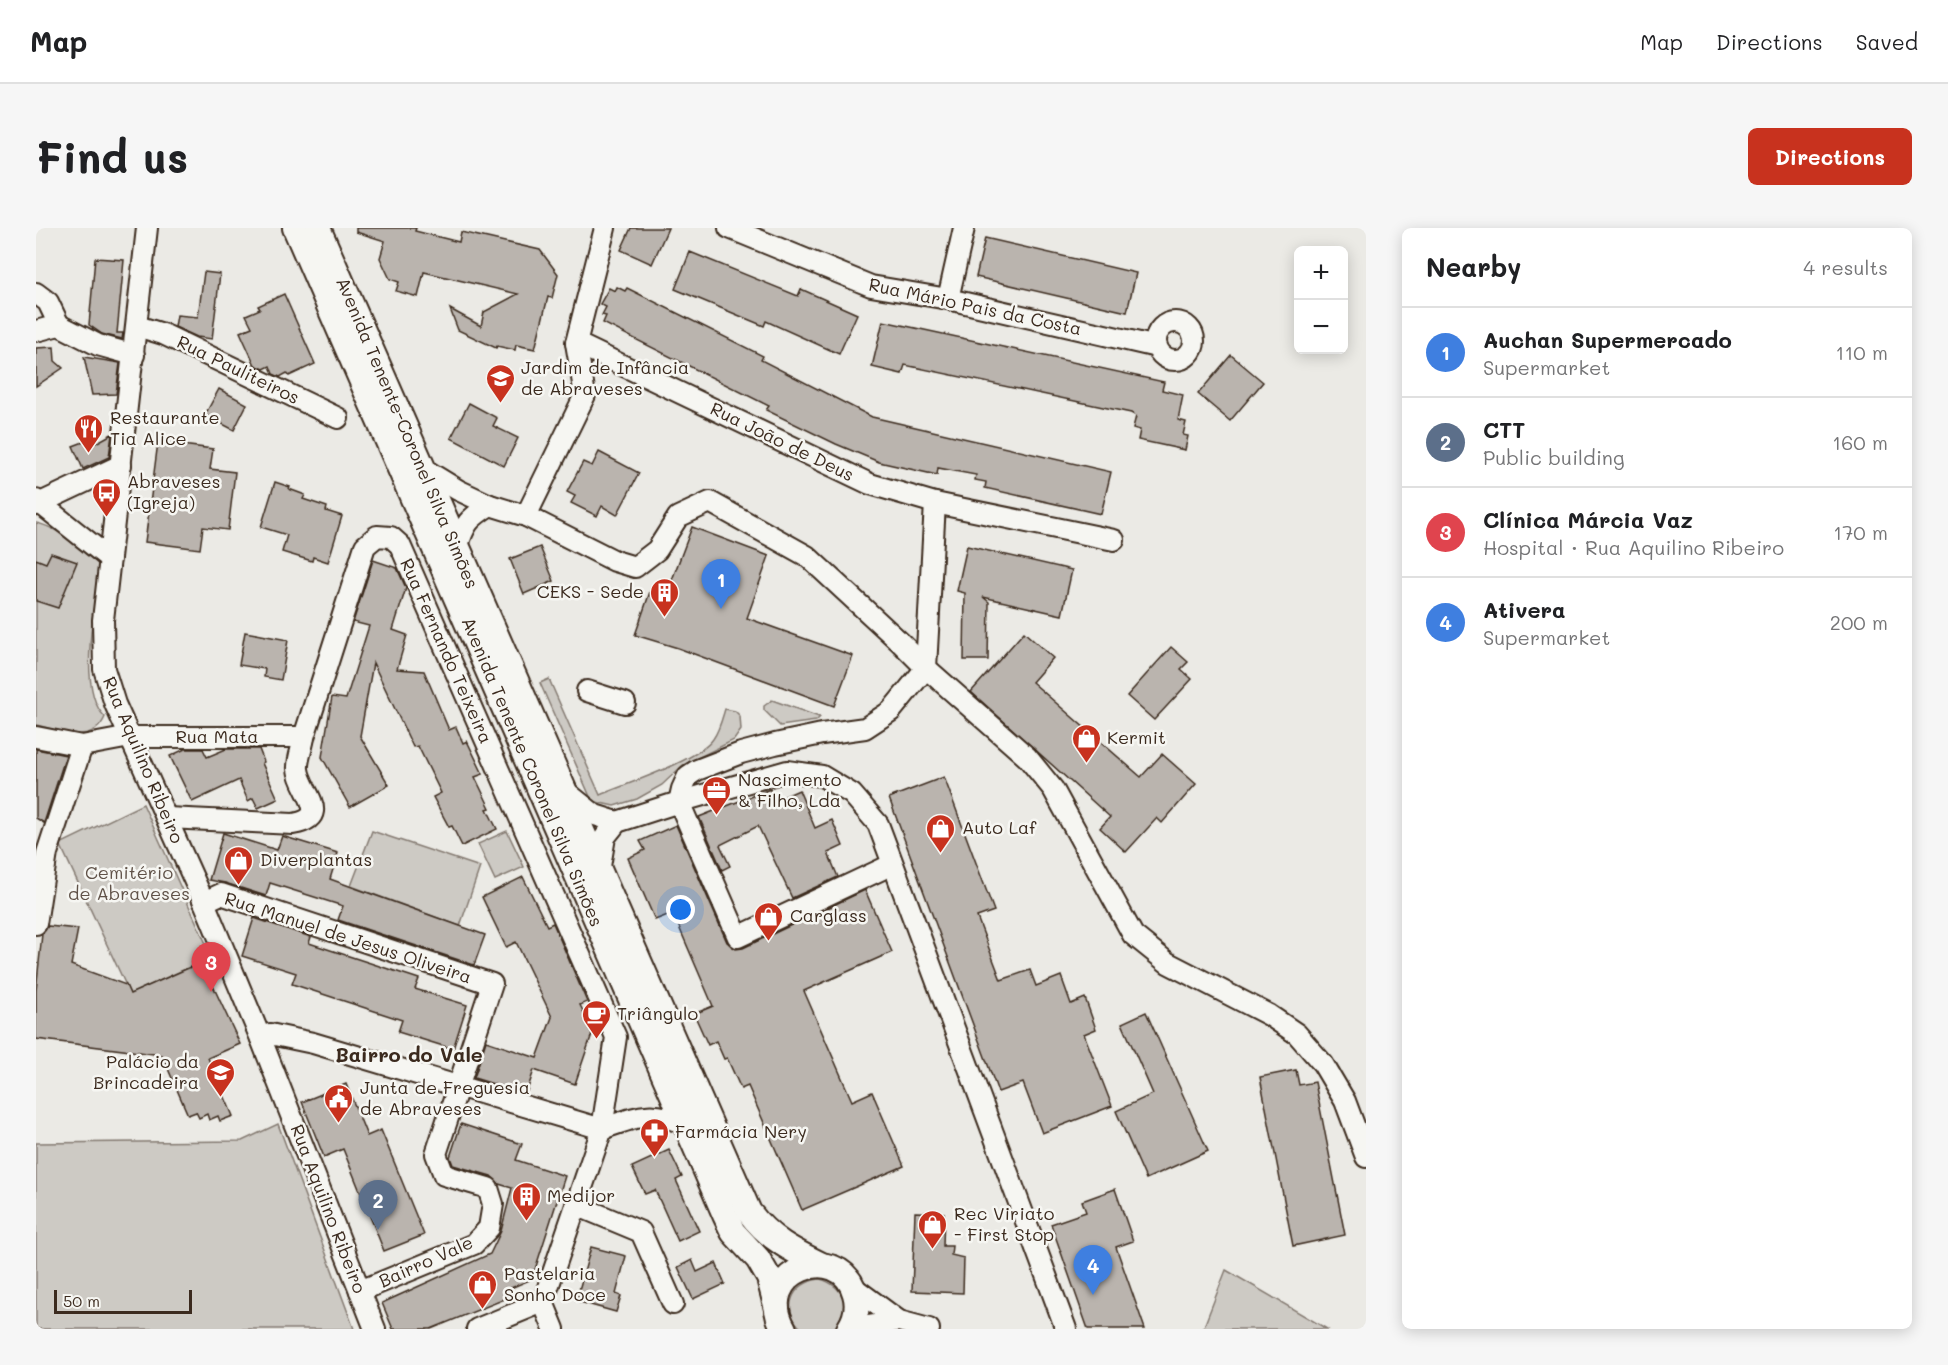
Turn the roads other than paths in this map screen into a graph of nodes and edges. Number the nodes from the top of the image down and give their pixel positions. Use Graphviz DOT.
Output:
graph roads {
  1 [pos="147,228"];
  2 [pos="295,228"];
  3 [pos="318,228"];
  4 [pos="605,228"];
  5 [pos="729,228"];
  6 [pos="964,228"];
  7 [pos="36,293"];
  8 [pos="948,299"];
  9 [pos="59,325"];
  10 [pos="137,326"];
  11 [pos="36,331"];
  12 [pos="576,344"];
  13 [pos="1157,347"];
  14 [pos="134,355"];
  15 [pos="338,417"];
  16 [pos="121,465"];
  17 [pos="422,468"];
  18 [pos="37,503"];
  19 [pos="935,503"];
  20 [pos="490,505"];
  21 [pos="526,516"];
  22 [pos="1114,540"];
  23 [pos="457,548"];
  24 [pos="110,559"];
  25 [pos="926,668"];
  26 [pos="587,691"];
  27 [pos="625,703"];
  28 [pos="130,736"];
  29 [pos="36,737"];
  30 [pos="304,737"];
  31 [pos="82,746"];
  32 [pos="562,788"];
  33 [pos="679,802"];
  34 [pos="167,818"];
  35 [pos="617,822"];
  36 [pos="893,864"];
  37 [pos="599,872"];
  38 [pos="204,902"];
  39 [pos="36,924"];
  40 [pos="261,1039"];
  41 [pos="667,1082"];
  42 [pos="456,1087"];
  43 [pos="646,1114"];
  44 [pos="686,1125"];
  45 [pos="602,1129"];
  46 [pos="1366,1157"];
  47 [pos="576,1205"];
  48 [pos="822,1265"];
  49 [pos="853,1287"];
  50 [pos="360,1291"];
  51 [pos="543,1302"];
  52 [pos="673,1304"];
  53 [pos="781,1319"];
  54 [pos="899,1321"];
  55 [pos="375,1329"];
  56 [pos="477,1329"];
  57 [pos="554,1329"];
  58 [pos="849,1329"];
  59 [pos="929,1329"];
  60 [pos="1066,1329"];
  1 -- 10 [label="street, Rua Aquilino Ribeiro"];
  2 -- 41 [label="main road, Avenida Tenente Coronel Silva Simões"];
  3 -- 17 [label="main road, Avenida Tenente-Coronel Silva Simões"];
  4 -- 12 [label="street"];
  5 -- 8 [label="street, Rua Mário Pais da Costa"];
  6 -- 8 [label="street"];
  7 -- 9 [label="street"];
  8 -- 13 [label="street, Rua Mário Pais da Costa"];
  9 -- 11 [label="street"];
  9 -- 14 [label="street"];
  10 -- 14 [label="street, Rua Aquilino Ribeiro"];
  10 -- 15 [label="street, Rua Pauliteiros"];
  12 -- 19 [label="street, Rua João de Deus"];
  12 -- 21 [label="street"];
  14 -- 16 [label="street, Rua Aquilino Ribeiro"];
  16 -- 18 [label="street"];
  16 -- 24 [label="street, Rua Aquilino Ribeiro"];
  17 -- 20 [label="street"];
  17 -- 23 [label="main road, Avenida Tenente-Coronel Silva Simões"];
  18 -- 24 [label="street"];
  19 -- 22 [label="street, Rua João de Deus"];
  19 -- 25 [label="street"];
  20 -- 21 [label="street"];
  20 -- 23 [label="street"];
  21 -- 25 [label="street"];
  23 -- 32 [label="main road, Avenida Tenente-Coronel Silva Simões"];
  24 -- 28 [label="street, Rua Aquilino Ribeiro"];
  25 -- 33 [label="street"];
  25 -- 46 [label="street"];
  26 -- 27 [label="street"];
  28 -- 30 [label="street, Rua Mata"];
  28 -- 31 [label="street, Rua Mata"];
  28 -- 34 [label="street, Rua Aquilino Ribeiro"];
  29 -- 31 [label="street"];
  30 -- 34 [label="street, Rua Fernando Teixeira"];
  30 -- 45 [label="street, Rua Fernando Teixeira"];
  31 -- 39 [label="street"];
  32 -- 35 [label="street"];
  32 -- 37 [label="main road, Avenida Tenente-Coronel Silva Simões"];
  33 -- 35 [label="street"];
  33 -- 36 [label="street"];
  33 -- 36 [label="street"];
  34 -- 38 [label="street, Rua Aquilino Ribeiro"];
  35 -- 37 [label="street"];
  36 -- 60 [label="street"];
  37 -- 48 [label="main road, Avenida Tenente-Coronel Silva Simões"];
  38 -- 40 [label="street, Rua Aquilino Ribeiro"];
  38 -- 42 [label="street, Rua Manuel de Jesus Oliveira"];
  40 -- 42 [label="street"];
  40 -- 50 [label="street, Rua Aquilino Ribeiro"];
  41 -- 43 [label="street"];
  41 -- 44 [label="main road, Avenida Tenente Coronel Silva Simões"];
  42 -- 45 [label="street"];
  42 -- 50 [label="street, Bairro Vale"];
  43 -- 44 [label="street"];
  43 -- 45 [label="street"];
  44 -- 53 [label="main road, Avenida Tenente Coronel Silva Simões"];
  45 -- 47 [label="street, Rua Fernando Teixeira"];
  47 -- 51 [label="street, Rua Fernando Teixeira"];
  47 -- 52 [label="street"];
  48 -- 49 [label="main road, Avenida Tenente-Coronel Silva Simões"];
  48 -- 53 [label="main road"];
  49 -- 54 [label="street"];
  49 -- 58 [label="main road"];
  50 -- 55 [label="street, Rua Aquilino Ribeiro"];
  51 -- 56 [label="street"];
  51 -- 57 [label="street"];
  54 -- 58 [label="street"];
  54 -- 59 [label="street"];
}
